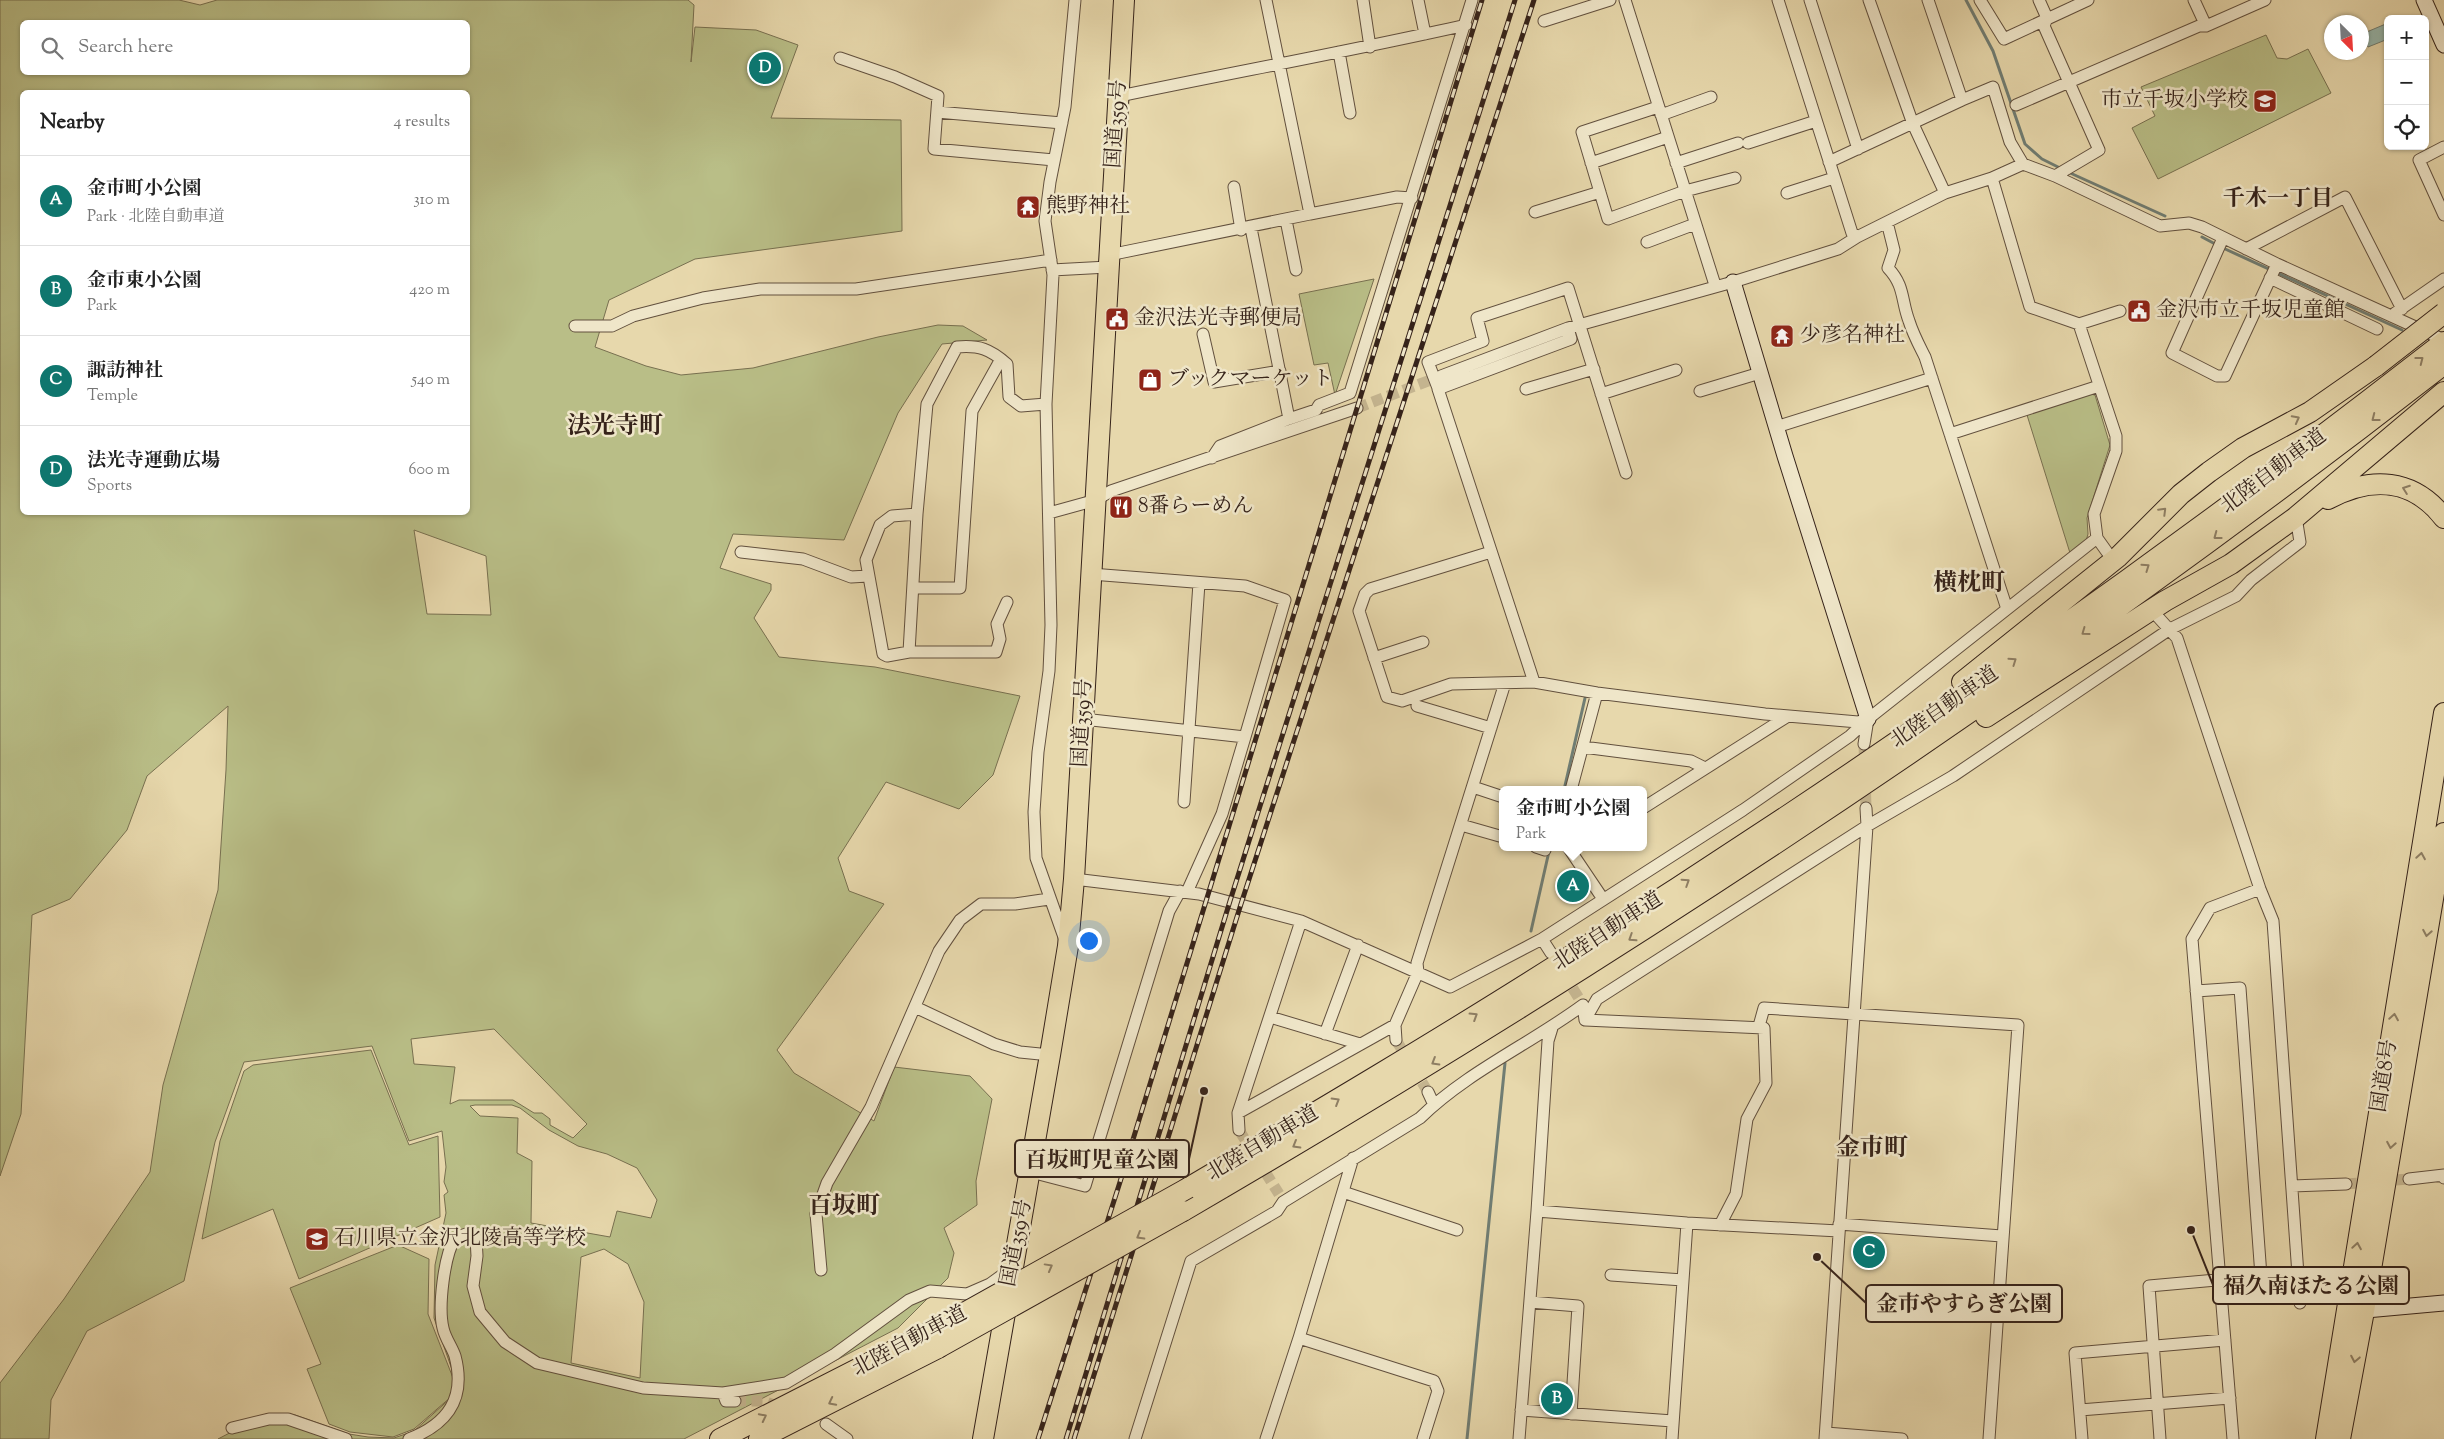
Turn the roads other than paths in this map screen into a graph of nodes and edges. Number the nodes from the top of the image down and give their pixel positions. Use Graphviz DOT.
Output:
graph roads {
  1 [pos="1075,0"];
  2 [pos="1124,0"];
  3 [pos="1266,0"];
  4 [pos="1362,0"];
  5 [pos="1418,0"];
  6 [pos="1472,0"];
  7 [pos="1610,0"];
  8 [pos="1625,0"];
  9 [pos="1778,0"];
  10 [pos="1810,0"];
  11 [pos="1869,0"];
  12 [pos="1928,0"];
  13 [pos="1980,0"];
  14 [pos="2039,0"];
  15 [pos="2088,0"];
  16 [pos="2194,0"];
  17 [pos="2265,0"];
  18 [pos="2424,0"];
  19 [pos="2047,18"];
  20 [pos="1544,21"];
  21 [pos="1466,25"];
  22 [pos="2206,26"];
  23 [pos="1425,34"];
  24 [pos="2443,40"];
  25 [pos="1370,47"];
  26 [pos="1339,52"];
  27 [pos="840,58"];
  28 [pos="1278,63"];
  29 [pos="2070,83"];
  30 [pos="1120,96"];
  31 [pos="1711,96"];
  32 [pos="1962,100"];
  33 [pos="2016,105"];
  34 [pos="1660,111"];
  35 [pos="937,112"];
  36 [pos="1350,113"];
  37 [pos="1816,121"];
  38 [pos="1062,123"];
  39 [pos="1912,124"];
  40 [pos="1668,138"];
  41 [pos="2444,147"];
  42 [pos="1858,149"];
  43 [pos="1054,160"];
  44 [pos="1829,162"];
  45 [pos="1591,163"];
  46 [pos="1676,163"];
  47 [pos="2023,164"];
  48 [pos="2061,172"];
  49 [pos="1735,178"];
  50 [pos="1834,178"];
  51 [pos="1992,178"];
  52 [pos="1234,187"];
  53 [pos="1685,191"];
  54 [pos="1600,192"];
  55 [pos="1787,193"];
  56 [pos="1945,193"];
  57 [pos="1412,198"];
  58 [pos="1535,212"];
  59 [pos="1310,214"];
  60 [pos="2444,215"];
  61 [pos="1286,220"];
  62 [pos="1887,222"];
  63 [pos="1695,224"];
  64 [pos="1246,229"];
  65 [pos="1857,237"];
  66 [pos="1647,242"];
  67 [pos="2221,244"];
  68 [pos="2246,249"];
  69 [pos="1109,261"];
  70 [pos="1052,265"];
  71 [pos="1296,270"];
  72 [pos="2274,271"];
  73 [pos="2444,279"];
  74 [pos="1732,282"];
  75 [pos="1715,285"];
  76 [pos="2120,311"];
  77 [pos="2396,312"];
  78 [pos="2444,312"];
  79 [pos="1580,324"];
  80 [pos="2079,324"];
  81 [pos="575,326"];
  82 [pos="1568,328"];
  83 [pos="2377,329"];
  84 [pos="1204,334"];
  85 [pos="2444,341"];
  86 [pos="1001,358"];
  87 [pos="2444,364"];
  88 [pos="1594,369"];
  89 [pos="1676,370"];
  90 [pos="1280,371"];
  91 [pos="1760,373"];
  92 [pos="1441,376"];
  93 [pos="1932,378"];
  94 [pos="2405,384"];
  95 [pos="2099,386"];
  96 [pos="1438,388"];
  97 [pos="1526,389"];
  98 [pos="1700,391"];
  99 [pos="1601,394"];
  100 [pos="2439,396"];
  101 [pos="1046,404"];
  102 [pos="1357,408"];
  103 [pos="1290,419"];
  104 [pos="1776,427"];
  105 [pos="1950,434"];
  106 [pos="1212,458"];
  107 [pos="1626,473"];
  108 [pos="1096,500"];
  109 [pos="1049,513"];
  110 [pos="917,514"];
  111 [pos="2296,517"];
  112 [pos="2444,518"];
  113 [pos="2097,538"];
  114 [pos="741,552"];
  115 [pos="1491,552"];
  116 [pos="2107,552"];
  117 [pos="1091,574"];
  118 [pos="868,576"];
  119 [pos="1199,582"];
  120 [pos="913,588"];
  121 [pos="1006,602"];
  122 [pos="2007,609"];
  123 [pos="2158,617"];
  124 [pos="2170,629"];
  125 [pos="1423,642"];
  126 [pos="909,652"];
  127 [pos="1374,658"];
  128 [pos="1534,682"];
  129 [pos="1505,683"];
  130 [pos="1596,693"];
  131 [pos="1417,706"];
  132 [pos="2444,712"];
  133 [pos="1789,715"];
  134 [pos="1868,719"];
  135 [pos="1083,720"];
  136 [pos="1491,728"];
  137 [pos="1189,732"];
  138 [pos="1245,737"];
  139 [pos="1864,744"];
  140 [pos="1583,747"];
  141 [pos="1705,768"];
  142 [pos="1573,786"];
  143 [pos="1473,787"];
  144 [pos="1499,797"];
  145 [pos="1815,798"];
  146 [pos="1184,802"];
  147 [pos="1647,805"];
  148 [pos="1866,808"];
  149 [pos="1461,825"];
  150 [pos="1867,826"];
  151 [pos="2444,833"];
  152 [pos="1499,836"];
  153 [pos="1575,851"];
  154 [pos="1074,879"];
  155 [pos="1717,883"];
  156 [pos="2260,889"];
  157 [pos="1184,891"];
  158 [pos="1049,899"];
  159 [pos="1603,899"];
  160 [pos="1301,921"];
  161 [pos="1542,939"];
  162 [pos="1358,945"];
  163 [pos="1068,946"];
  164 [pos="1551,953"];
  165 [pos="1418,972"];
  166 [pos="2196,991"];
  167 [pos="915,1007"];
  168 [pos="1854,1014"];
  169 [pos="1270,1017"];
  170 [pos="1585,1020"];
  171 [pos="1395,1025"];
  172 [pos="1758,1026"];
  173 [pos="1552,1028"];
  174 [pos="1325,1034"];
  175 [pos="1396,1040"];
  176 [pos="1360,1044"];
  177 [pos="1050,1055"];
  178 [pos="1428,1092"];
  179 [pos="1434,1105"];
  180 [pos="1238,1113"];
  181 [pos="1239,1130"];
  182 [pos="1354,1158"];
  183 [pos="1031,1172"];
  184 [pos="2444,1178"];
  185 [pos="2409,1179"];
  186 [pos="2346,1184"];
  187 [pos="2292,1186"];
  188 [pos="1343,1192"];
  189 [pos="1538,1211"];
  190 [pos="1688,1223"];
  191 [pos="1720,1225"];
  192 [pos="1839,1227"];
  193 [pos="1457,1230"];
  194 [pos="2002,1236"];
  195 [pos="1012,1268"];
  196 [pos="821,1270"];
  197 [pos="1611,1276"];
  198 [pos="1684,1280"];
  199 [pos="2220,1280"];
  200 [pos="1530,1302"];
  201 [pos="2300,1303"];
  202 [pos="2444,1303"];
  203 [pos="2355,1311"];
  204 [pos="1299,1338"];
  205 [pos="934,1340"];
  206 [pos="2225,1340"];
  207 [pos="2152,1345"];
  208 [pos="723,1393"];
  209 [pos="2230,1398"];
  210 [pos="735,1401"];
  211 [pos="2157,1404"];
  212 [pos="1521,1410"];
  213 [pos="2080,1410"];
  214 [pos="1571,1414"];
  215 [pos="1673,1421"];
  216 [pos="826,1424"];
  217 [pos="232,1428"];
  218 [pos="1825,1436"];
  219 [pos="346,1439"];
  220 [pos="409,1439"];
  221 [pos="720,1439"];
  222 [pos="759,1439"];
  223 [pos="847,1439"];
  224 [pos="983,1439"];
  225 [pos="1135,1439"];
  226 [pos="1266,1439"];
  227 [pos="1423,1439"];
  228 [pos="1518,1439"];
  229 [pos="1672,1439"];
  230 [pos="1902,1439"];
  231 [pos="1989,1439"];
  232 [pos="2082,1439"];
  233 [pos="2160,1439"];
  234 [pos="2234,1439"];
  235 [pos="2326,1439"];
  236 [pos="2340,1439"];
  1 -- 38 [label="street"];
  2 -- 30 [label="highway, 国道359号"];
  3 -- 28 [label="street"];
  4 -- 25 [label="street"];
  5 -- 23 [label="street"];
  6 -- 21 [label="street"];
  7 -- 20 [label="street"];
  8 -- 34 [label="street"];
  9 -- 37 [label="street"];
  10 -- 42 [label="street"];
  11 -- 39 [label="street"];
  12 -- 32 [label="street"];
  13 -- 19 [label="street"];
  14 -- 19 [label="street"];
  15 -- 19 [label="street"];
  16 -- 22 [label="street"];
  17 -- 22 [label="street"];
  18 -- 24 [label="street"];
  19 -- 29 [label="street"];
  21 -- 23 [label="street"];
  21 -- 57 [label="street"];
  22 -- 29 [label="street"];
  23 -- 25 [label="street"];
  25 -- 26 [label="street"];
  26 -- 28 [label="street"];
  26 -- 36 [label="street"];
  27 -- 35 [label="street"];
  28 -- 30 [label="street"];
  28 -- 59 [label="street"];
  29 -- 33 [label="street"];
  29 -- 48 [label="street"];
  30 -- 69 [label="highway, 国道359号"];
  31 -- 34 [label="street"];
  32 -- 39 [label="street"];
  32 -- 47 [label="street"];
  34 -- 40 [label="street"];
  34 -- 45 [label="street"];
  35 -- 38 [label="street"];
  35 -- 43 [label="street"];
  37 -- 44 [label="street"];
  37 -- 46 [label="street"];
  38 -- 43 [label="street"];
  39 -- 42 [label="street"];
  39 -- 56 [label="street"];
  40 -- 45 [label="street"];
  40 -- 46 [label="street"];
  41 -- 60 [label="street"];
  42 -- 44 [label="street"];
  43 -- 70 [label="street"];
  44 -- 50 [label="street"];
  45 -- 54 [label="street"];
  46 -- 53 [label="street"];
  47 -- 48 [label="street"];
  47 -- 51 [label="street"];
  48 -- 67 [label="street"];
  49 -- 53 [label="street"];
  50 -- 55 [label="street"];
  50 -- 65 [label="street"];
  51 -- 56 [label="street"];
  51 -- 80 [label="street"];
  52 -- 64 [label="street"];
  53 -- 54 [label="street"];
  53 -- 63 [label="street"];
  54 -- 58 [label="street"];
  56 -- 62 [label="street"];
  57 -- 59 [label="street"];
  57 -- 103 [label="street"];
  59 -- 61 [label="street"];
  61 -- 64 [label="street"];
  61 -- 71 [label="street"];
  62 -- 65 [label="street"];
  62 -- 93 [label="street"];
  63 -- 66 [label="street"];
  63 -- 75 [label="street"];
  64 -- 69 [label="street"];
  64 -- 90 [label="street"];
  65 -- 74 [label="street"];
  67 -- 68 [label="street"];
  67 -- 72 [label="street"];
  68 -- 72 [label="street"];
  68 -- 77 [label="street"];
  69 -- 70 [label="street"];
  69 -- 108 [label="highway, 国道359号"];
  70 -- 81 [label="street"];
  70 -- 101 [label="street"];
  72 -- 77 [label="street"];
  72 -- 83 [label="street"];
  73 -- 77 [label="street"];
  74 -- 75 [label="street"];
  74 -- 91 [label="street"];
  75 -- 79 [label="street"];
  76 -- 80 [label="street"];
  77 -- 85 [label="street"];
  145 -- 78 [label="highway, one-way, bridge"];
  79 -- 82 [label="street"];
  79 -- 88 [label="street"];
  79 -- 96 [label="street"];
  80 -- 95 [label="street"];
  82 -- 92 [label="street"];
  82 -- 96 [label="street"];
  84 -- 90 [label="street"];
  94 -- 85 [label="highway, 北陸自動車道, one-way"];
  86 -- 101 [label="street"];
  86 -- 110 [label="street"];
  86 -- 120 [label="street"];
  87 -- 94 [label="highway, 北陸自動車道"];
  88 -- 97 [label="street"];
  88 -- 99 [label="street"];
  89 -- 99 [label="street"];
  90 -- 103 [label="street"];
  91 -- 98 [label="street"];
  91 -- 104 [label="street"];
  93 -- 104 [label="street"];
  93 -- 105 [label="street"];
  145 -- 94 [label="highway, 北陸自動車道, one-way"];
  94 -- 155 [label="highway, 北陸自動車道, one-way"];
  95 -- 105 [label="street"];
  95 -- 113 [label="street"];
  96 -- 115 [label="street"];
  99 -- 107 [label="street"];
  100 -- 111 [label="highway"];
  101 -- 109 [label="street"];
  102 -- 106 [label="street"];
  103 -- 106 [label="street"];
  104 -- 134 [label="street"];
  105 -- 122 [label="street"];
  106 -- 108 [label="street"];
  108 -- 109 [label="street"];
  108 -- 117 [label="highway, 国道359号"];
  109 -- 158 [label="street"];
  110 -- 118 [label="street"];
  110 -- 120 [label="street"];
  112 -- 111 [label="highway, one-way"];
  111 -- 124 [label="street"];
  111 -- 155 [label="highway"];
  113 -- 116 [label="street"];
  113 -- 122 [label="street"];
  114 -- 118 [label="street"];
  115 -- 127 [label="street"];
  115 -- 128 [label="street"];
  117 -- 119 [label="street"];
  117 -- 135 [label="highway, 国道359号"];
  118 -- 126 [label="street"];
  119 -- 137 [label="street"];
  119 -- 138 [label="street"];
  120 -- 126 [label="street"];
  121 -- 126 [label="street"];
  122 -- 134 [label="street"];
  123 -- 124 [label="street"];
  124 -- 150 [label="street"];
  124 -- 156 [label="street"];
  125 -- 127 [label="street"];
  127 -- 129 [label="street"];
  128 -- 129 [label="street"];
  128 -- 130 [label="street"];
  129 -- 136 [label="street"];
  130 -- 133 [label="street"];
  130 -- 140 [label="street"];
  131 -- 136 [label="street"];
  203 -- 132 [label="highway, 国道8号, one-way"];
  133 -- 134 [label="street"];
  133 -- 141 [label="street"];
  134 -- 139 [label="street"];
  134 -- 159 [label="street"];
  135 -- 137 [label="street"];
  135 -- 154 [label="highway, 国道359号"];
  136 -- 143 [label="street"];
  137 -- 138 [label="street"];
  137 -- 146 [label="street"];
  138 -- 157 [label="street"];
  140 -- 141 [label="street"];
  140 -- 142 [label="street"];
  141 -- 147 [label="street"];
  143 -- 144 [label="street"];
  143 -- 149 [label="street"];
  205 -- 145 [label="highway, 北陸自動車道, one-way, bridge"];
  148 -- 150 [label="street"];
  149 -- 152 [label="street"];
  149 -- 165 [label="street"];
  150 -- 168 [label="street"];
  150 -- 170 [label="street"];
  151 -- 203 [label="highway, 国道8号, one-way"];
  153 -- 159 [label="street"];
  154 -- 157 [label="street"];
  154 -- 163 [label="highway, 国道359号"];
  155 -- 205 [label="highway, 北陸自動車道, one-way, bridge"];
  156 -- 166 [label="street"];
  156 -- 187 [label="street"];
  157 -- 160 [label="street"];
  157 -- 183 [label="street"];
  158 -- 163 [label="street"];
  158 -- 167 [label="street"];
  159 -- 161 [label="street"];
  160 -- 162 [label="street"];
  160 -- 169 [label="street"];
  161 -- 164 [label="street"];
  161 -- 165 [label="street"];
  162 -- 165 [label="street"];
  162 -- 174 [label="street"];
  163 -- 177 [label="highway, 国道359号"];
  165 -- 171 [label="street"];
  166 -- 199 [label="street"];
  166 -- 199 [label="street"];
  167 -- 177 [label="street"];
  167 -- 196 [label="street"];
  168 -- 172 [label="street"];
  168 -- 192 [label="street"];
  168 -- 194 [label="street"];
  169 -- 174 [label="street"];
  169 -- 180 [label="street"];
  170 -- 172 [label="street"];
  170 -- 173 [label="street"];
  171 -- 175 [label="street"];
  171 -- 176 [label="street"];
  172 -- 191 [label="street"];
  173 -- 179 [label="street"];
  173 -- 189 [label="street"];
  174 -- 176 [label="street"];
  176 -- 180 [label="street"];
  177 -- 183 [label="highway, 国道359号"];
  178 -- 179 [label="street"];
  179 -- 182 [label="street"];
  180 -- 181 [label="street"];
  182 -- 188 [label="street"];
  182 -- 225 [label="street"];
  183 -- 195 [label="highway, 国道359号"];
  184 -- 185 [label="street"];
  186 -- 187 [label="street"];
  187 -- 201 [label="street"];
  188 -- 193 [label="street"];
  188 -- 204 [label="street"];
  189 -- 190 [label="street"];
  189 -- 200 [label="street"];
  190 -- 191 [label="street"];
  190 -- 198 [label="street"];
  191 -- 192 [label="street"];
  192 -- 194 [label="street"];
  192 -- 218 [label="street"];
  194 -- 231 [label="street"];
  195 -- 208 [label="street"];
  195 -- 224 [label="highway, 国道359号"];
  197 -- 198 [label="street"];
  198 -- 215 [label="street"];
  199 -- 206 [label="street"];
  199 -- 207 [label="street"];
  200 -- 212 [label="street"];
  200 -- 214 [label="street"];
  202 -- 203 [label="street"];
  203 -- 235 [label="highway, 国道8号"];
  203 -- 236 [label="highway, 国道8号, one-way"];
  204 -- 226 [label="street"];
  204 -- 227 [label="street"];
  221 -- 205 [label="highway, 北陸自動車道, one-way"];
  205 -- 222 [label="highway, 北陸自動車道, one-way"];
  206 -- 207 [label="street"];
  206 -- 209 [label="street"];
  207 -- 211 [label="street"];
  207 -- 213 [label="street"];
  208 -- 210 [label="street"];
  208 -- 220 [label="street"];
  209 -- 211 [label="street"];
  209 -- 234 [label="street"];
  211 -- 213 [label="street"];
  211 -- 233 [label="street"];
  212 -- 214 [label="street"];
  212 -- 228 [label="street"];
  213 -- 232 [label="street"];
  214 -- 215 [label="street"];
  215 -- 229 [label="street"];
  216 -- 223 [label="street"];
  217 -- 219 [label="street"];
  218 -- 230 [label="street"];
}
